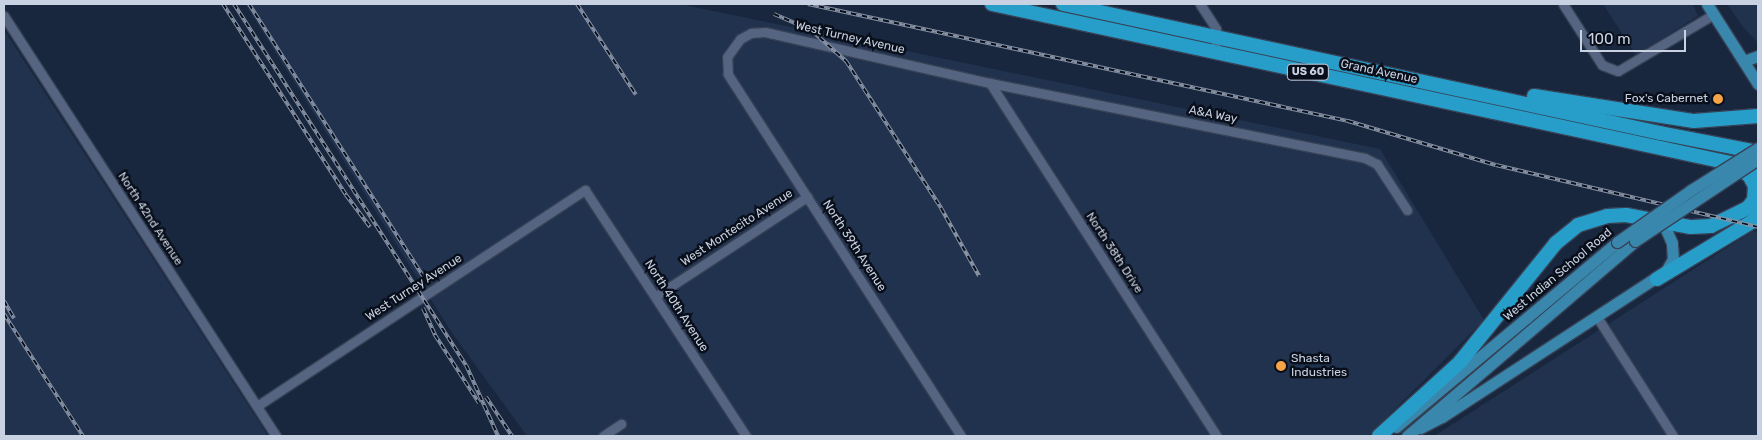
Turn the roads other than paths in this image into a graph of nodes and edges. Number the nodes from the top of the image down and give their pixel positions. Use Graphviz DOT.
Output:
graph roads {
  1 [pos="992,4"];
  2 [pos="1063,4"];
  3 [pos="1200,4"];
  4 [pos="1562,4"];
  5 [pos="1707,4"];
  6 [pos="1714,14"];
  7 [pos="4,16"];
  8 [pos="1217,36"];
  9 [pos="1214,52"];
  10 [pos="1758,56"];
  11 [pos="1744,61"];
  12 [pos="726,69"];
  13 [pos="990,83"];
  14 [pos="1441,84"];
  15 [pos="1758,84"];
  16 [pos="1489,95"];
  17 [pos="1428,98"];
  18 [pos="1758,116"];
  19 [pos="1635,127"];
  20 [pos="1632,142"];
  21 [pos="1758,144"];
  22 [pos="1742,148"];
  23 [pos="1758,150"];
  24 [pos="1758,159"];
  25 [pos="1726,162"];
  26 [pos="1758,169"];
  27 [pos="585,190"];
  28 [pos="807,197"];
  29 [pos="1752,207"];
  30 [pos="1407,210"];
  31 [pos="1758,218"];
  32 [pos="1654,219"];
  33 [pos="1657,279"];
  34 [pos="656,296"];
  35 [pos="1597,317"];
  36 [pos="257,406"];
  37 [pos="621,424"];
  38 [pos="1420,428"];
  39 [pos="276,436"];
  40 [pos="603,436"];
  41 [pos="746,436"];
  42 [pos="961,436"];
  43 [pos="1217,436"];
  44 [pos="1379,436"];
  45 [pos="1384,436"];
  46 [pos="1407,436"];
  47 [pos="1673,436"];
  1 -- 9 [label="highway, Grand Avenue / US 60"];
  2 -- 8 [label="highway, Grand Avenue / US 60"];
  3 -- 8 [label="street"];
  4 -- 6 [label="street"];
  5 -- 6 [label="main road"];
  6 -- 11 [label="main road"];
  7 -- 36 [label="street, North 42nd Avenue"];
  8 -- 9 [label="street"];
  8 -- 14 [label="highway, Grand Avenue / US 60"];
  9 -- 17 [label="highway, Grand Avenue / US 60"];
  10 -- 11 [label="main road"];
  11 -- 15 [label="main road"];
  12 -- 13 [label="street, West Turney Avenue"];
  12 -- 28 [label="street, North 39th Avenue"];
  13 -- 30 [label="street, A&A Way"];
  13 -- 43 [label="street, North 38th Drive"];
  14 -- 16 [label="highway, Grand Avenue / US 60"];
  14 -- 17 [label="highway"];
  16 -- 18 [label="highway"];
  16 -- 19 [label="highway, Grand Avenue / US 60"];
  17 -- 20 [label="highway, Grand Avenue / US 60"];
  19 -- 20 [label="highway"];
  19 -- 22 [label="highway, Grand Avenue / US 60"];
  20 -- 25 [label="highway, Grand Avenue / US 60"];
  21 -- 22 [label="highway"];
  22 -- 23 [label="highway, Grand Avenue / US 60"];
  23 -- 45 [label="main road, West Indian School Road, bridge"];
  24 -- 38 [label="main road, West Indian School Road, bridge"];
  25 -- 26 [label="highway, Grand Avenue / US 60"];
  25 -- 29 [label="highway"];
  27 -- 34 [label="street, North 40th Avenue"];
  27 -- 36 [label="street, West Turney Avenue"];
  28 -- 34 [label="street, West Montecito Avenue"];
  28 -- 42 [label="street, North 39th Avenue"];
  29 -- 32 [label="highway"];
  31 -- 33 [label="highway"];
  32 -- 33 [label="main road"];
  32 -- 44 [label="highway"];
  33 -- 35 [label="main road"];
  34 -- 41 [label="street, North 40th Avenue"];
  35 -- 38 [label="main road"];
  35 -- 47 [label="street"];
  36 -- 39 [label="street, North 42nd Avenue"];
  37 -- 40 [label="street"];
  38 -- 46 [label="main road, West Indian School Road"];
}
